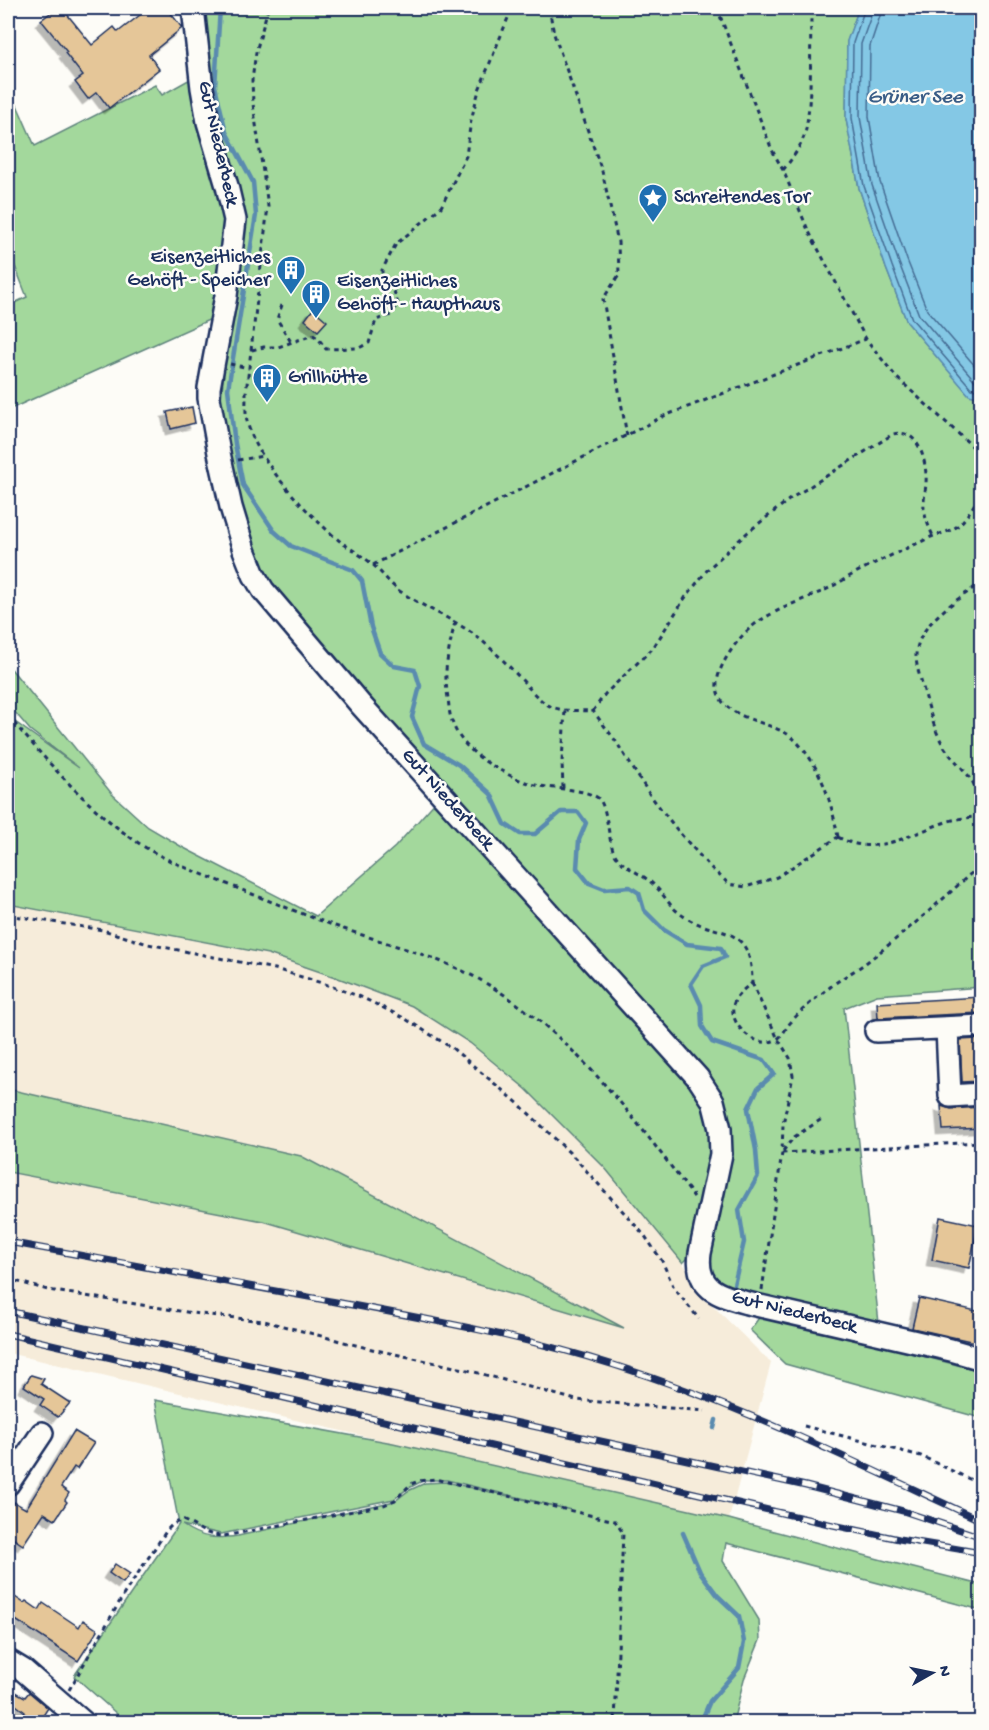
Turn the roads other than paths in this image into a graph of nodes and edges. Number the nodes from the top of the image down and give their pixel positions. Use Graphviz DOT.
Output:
graph roads {
  1 [pos="193,8"];
  2 [pos="981,1026"];
  3 [pos="947,1028"];
  4 [pos="876,1031"];
  5 [pos="981,1094"];
  6 [pos="981,1359"];
  7 [pos="42,1433"];
  8 [pos="8,1484"];
  9 [pos="8,1661"];
  10 [pos="83,1722"];
  1 -- 6 [label="street, Gut Niederbeck"];
  2 -- 3 [label="street"];
  3 -- 4 [label="street"];
  3 -- 5 [label="street"];
  7 -- 8 [label="street"];
  9 -- 10 [label="street"];
}
